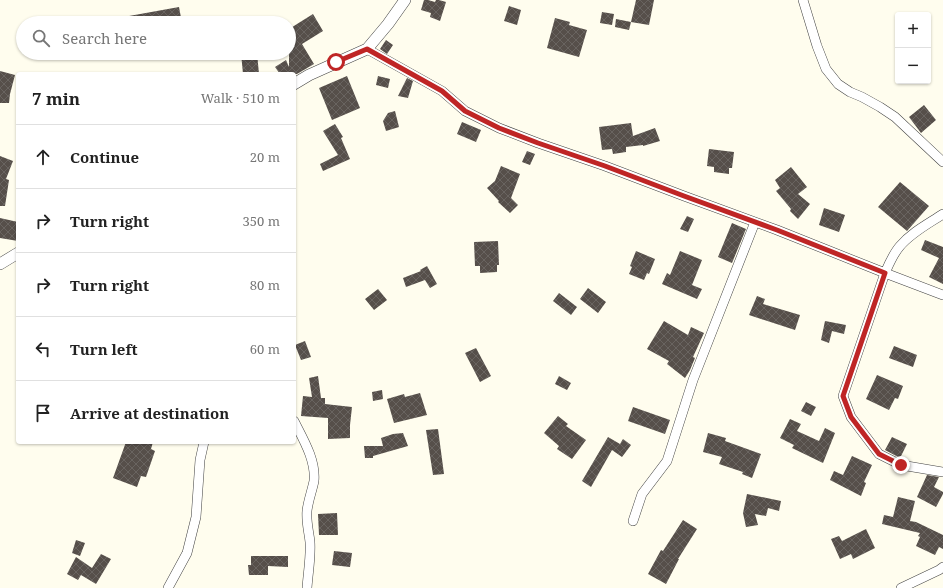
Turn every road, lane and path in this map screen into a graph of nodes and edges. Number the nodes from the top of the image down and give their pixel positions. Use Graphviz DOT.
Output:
graph roads {
  1 [pos="406,0"];
  2 [pos="803,0"];
  3 [pos="367,49"];
  4 [pos="296,83"];
  5 [pos="943,162"];
  6 [pos="943,214"];
  7 [pos="755,222"];
  8 [pos="16,254"];
  9 [pos="0,264"];
  10 [pos="885,273"];
  11 [pos="943,295"];
  12 [pos="296,425"];
  13 [pos="204,444"];
  14 [pos="943,472"];
  15 [pos="633,521"];
  16 [pos="943,567"];
  17 [pos="168,588"];
  18 [pos="307,588"];
  19 [pos="901,588"];
  1 -- 3 [label="street"];
  2 -- 5 [label="street"];
  3 -- 4 [label="street"];
  3 -- 7 [label="street"];
  6 -- 10 [label="street"];
  7 -- 10 [label="street"];
  7 -- 15 [label="street"];
  8 -- 9 [label="street"];
  10 -- 11 [label="street"];
  10 -- 14 [label="street"];
  12 -- 18 [label="street"];
  13 -- 17 [label="street"];
  16 -- 19 [label="street"];
}
